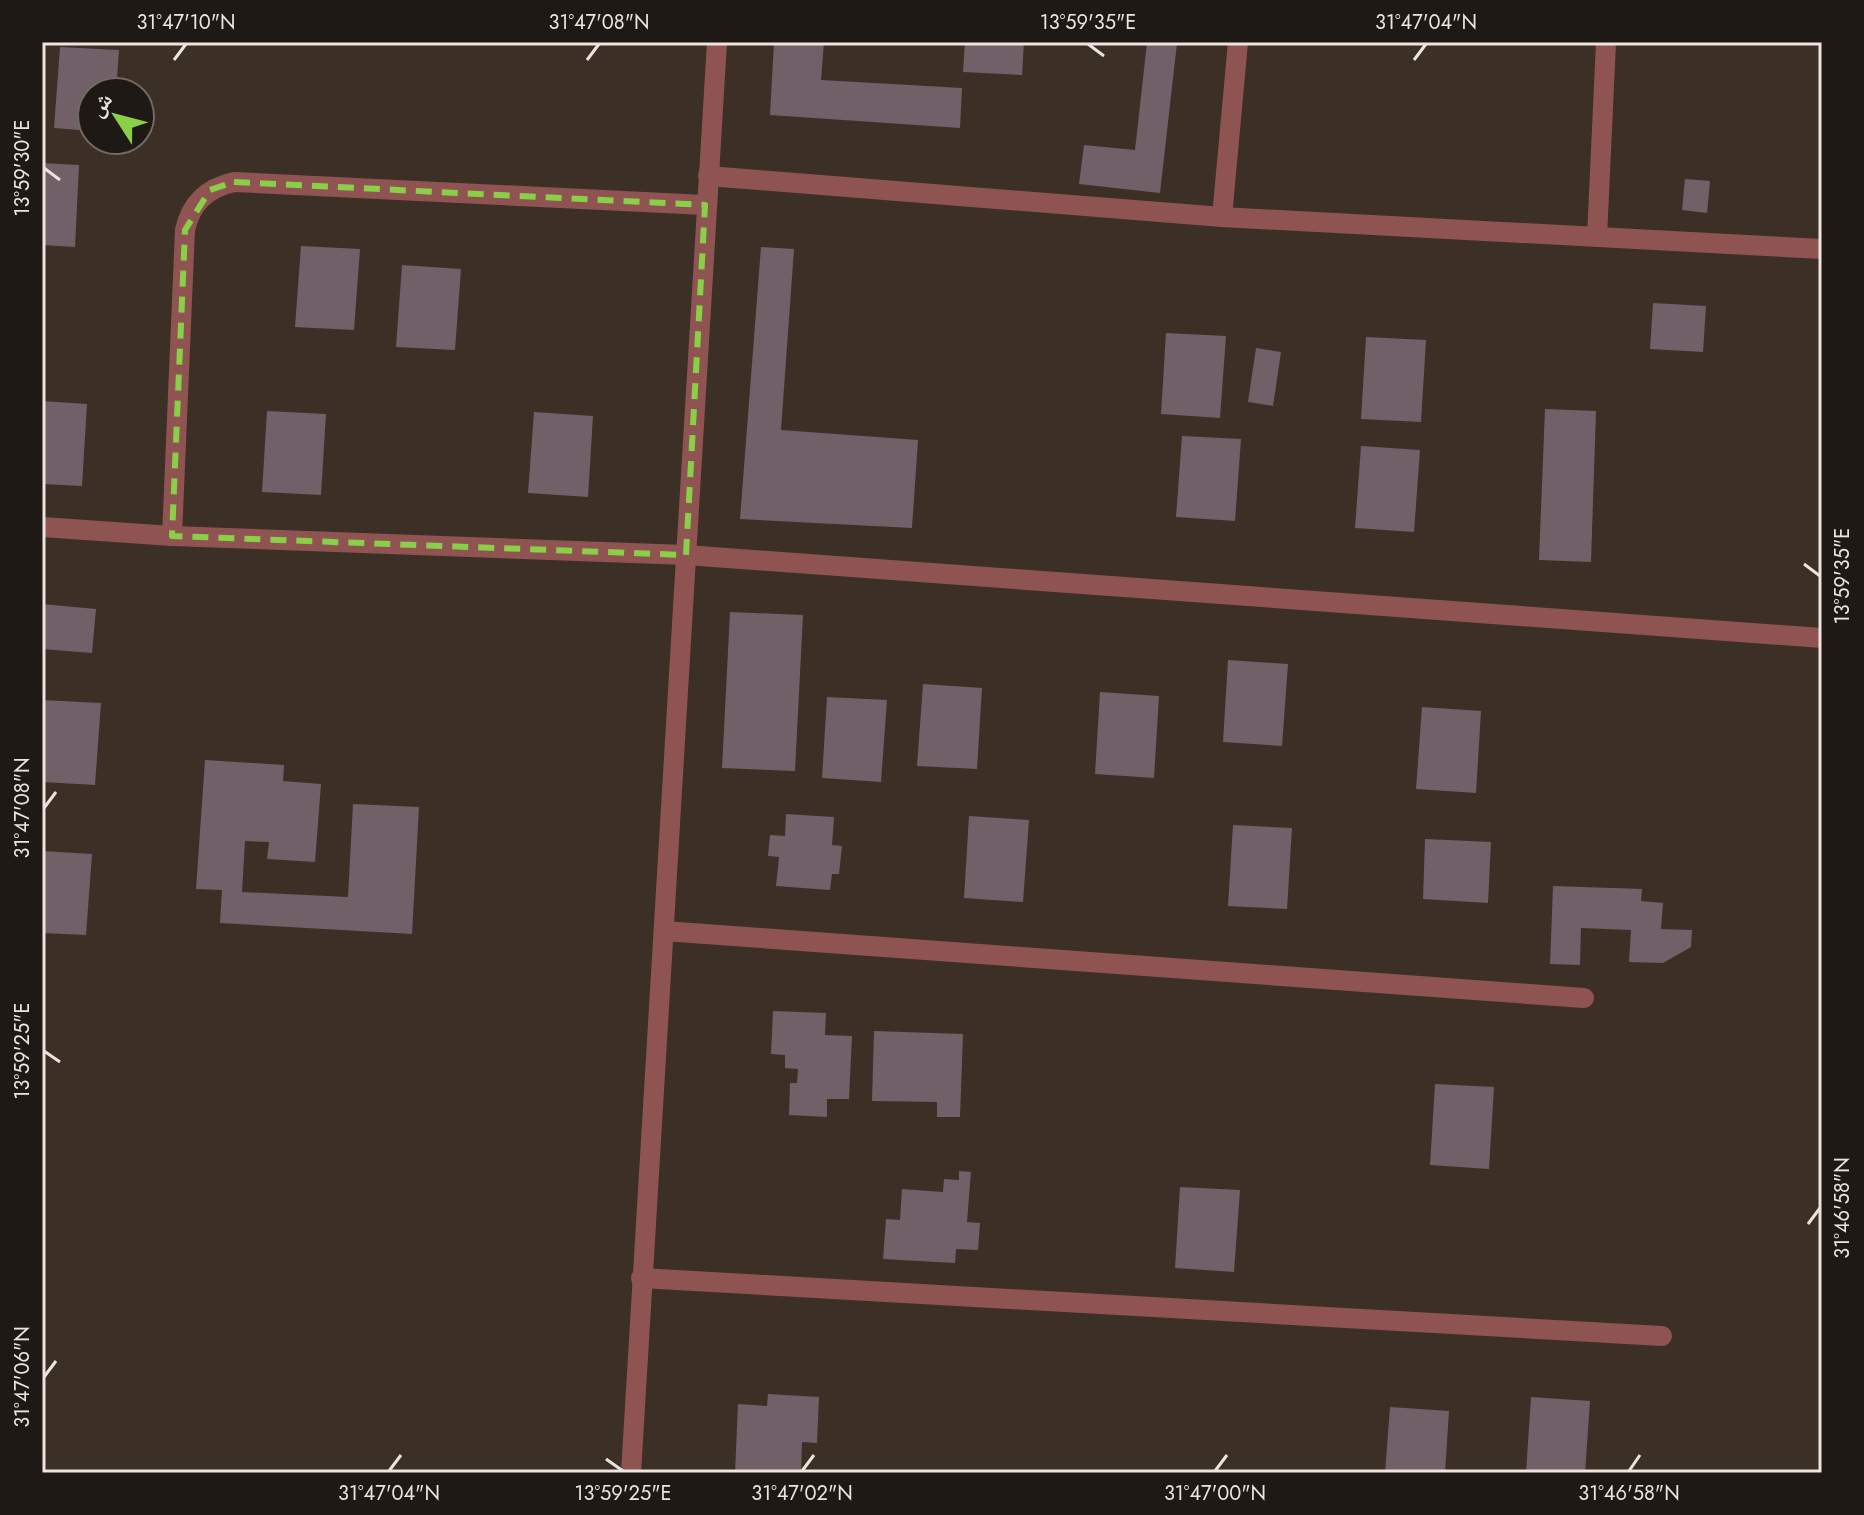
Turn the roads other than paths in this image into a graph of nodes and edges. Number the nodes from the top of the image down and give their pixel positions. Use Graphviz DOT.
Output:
graph roads {
  1 [pos="717,42"];
  2 [pos="1238,42"];
  3 [pos="1606,42"];
  4 [pos="708,176"];
  5 [pos="705,205"];
  6 [pos="1222,217"];
  7 [pos="1597,237"];
  8 [pos="1822,249"];
  9 [pos="42,527"];
  10 [pos="172,536"];
  11 [pos="686,555"];
  12 [pos="1822,638"];
  13 [pos="664,931"];
  14 [pos="1584,998"];
  15 [pos="641,1278"];
  16 [pos="1662,1336"];
  17 [pos="631,1473"];
  1 -- 4 [label="street"];
  2 -- 6 [label="street"];
  3 -- 7 [label="street"];
  4 -- 5 [label="street"];
  4 -- 6 [label="street"];
  5 -- 10 [label="street"];
  5 -- 11 [label="street"];
  6 -- 7 [label="street"];
  7 -- 8 [label="street"];
  9 -- 10 [label="street"];
  10 -- 11 [label="street"];
  11 -- 12 [label="street"];
  11 -- 13 [label="street"];
  13 -- 14 [label="street"];
  13 -- 15 [label="street"];
  15 -- 16 [label="street"];
  15 -- 17 [label="street"];
}
